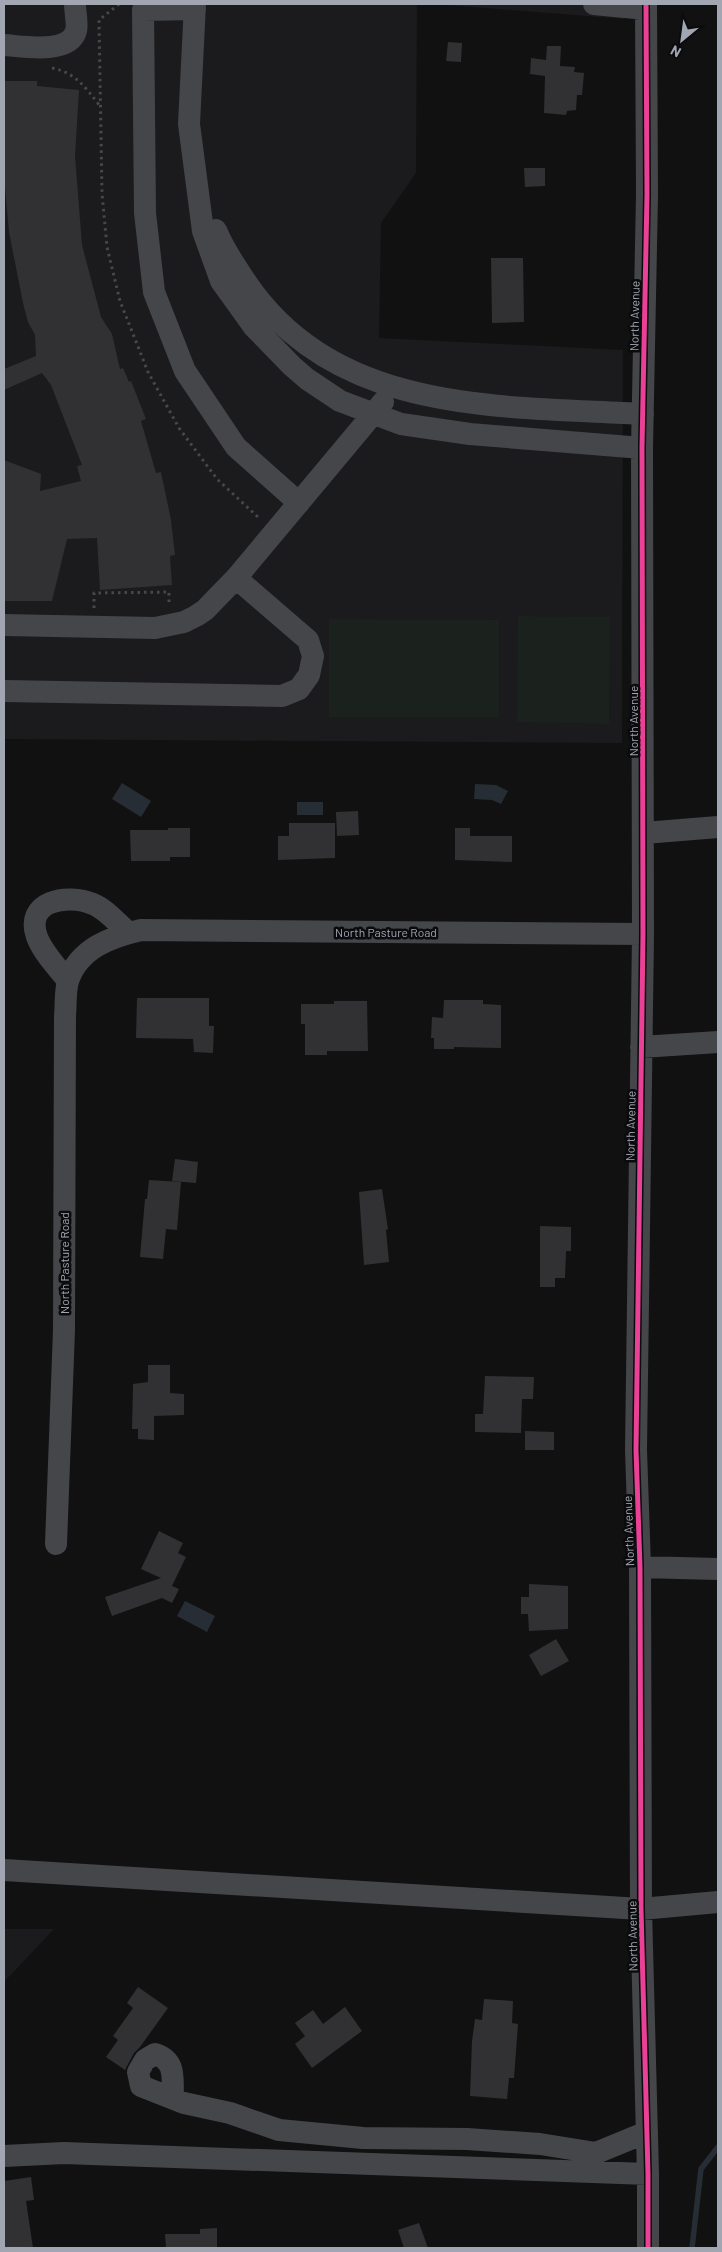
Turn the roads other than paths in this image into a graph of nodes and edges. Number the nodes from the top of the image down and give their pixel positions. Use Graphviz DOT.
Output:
graph roads {
  1 [pos="75,4"];
  2 [pos="594,4"];
  3 [pos="646,6"];
  4 [pos="195,7"];
  5 [pos="4,45"];
  6 [pos="198,182"];
  7 [pos="395,388"];
  8 [pos="374,414"];
  9 [pos="642,414"];
  10 [pos="642,448"];
  11 [pos="299,503"];
  12 [pos="236,578"];
  13 [pos="4,625"];
  14 [pos="4,691"];
  15 [pos="718,827"];
  16 [pos="644,833"];
  17 [pos="129,933"];
  18 [pos="643,934"];
  19 [pos="68,982"];
  20 [pos="718,1042"];
  21 [pos="641,1048"];
  22 [pos="56,1544"];
  23 [pos="640,1567"];
  24 [pos="718,1569"];
  25 [pos="4,1870"];
  26 [pos="718,1902"];
  27 [pos="641,1910"];
  28 [pos="173,2099"];
  29 [pos="648,2132"];
  30 [pos="4,2156"];
  31 [pos="648,2174"];
  32 [pos="648,2248"];
  1 -- 5 [label="street"];
  2 -- 3 [label="street"];
  3 -- 9 [label="street, North Avenue"];
  4 -- 6 [label="street"];
  4 -- 11 [label="street"];
  6 -- 7 [label="street"];
  6 -- 8 [label="street"];
  7 -- 8 [label="street"];
  7 -- 9 [label="street"];
  8 -- 10 [label="street"];
  8 -- 11 [label="street"];
  9 -- 10 [label="street, North Avenue"];
  10 -- 16 [label="street, North Avenue"];
  11 -- 12 [label="street"];
  12 -- 13 [label="street"];
  12 -- 14 [label="street"];
  15 -- 16 [label="street"];
  16 -- 18 [label="street, North Avenue"];
  17 -- 18 [label="street, North Pasture Road"];
  17 -- 19 [label="street, North Pasture Road"];
  17 -- 19 [label="street"];
  18 -- 21 [label="street, North Avenue"];
  19 -- 22 [label="street, North Pasture Road"];
  20 -- 21 [label="street"];
  21 -- 23 [label="street, North Avenue"];
  23 -- 24 [label="street"];
  23 -- 27 [label="street, North Avenue"];
  25 -- 27 [label="street"];
  26 -- 27 [label="street"];
  27 -- 29 [label="street, North Avenue"];
  28 -- 29 [label="street"];
  29 -- 31 [label="street, North Avenue"];
  30 -- 31 [label="street"];
  31 -- 32 [label="street, North Avenue"];
}
